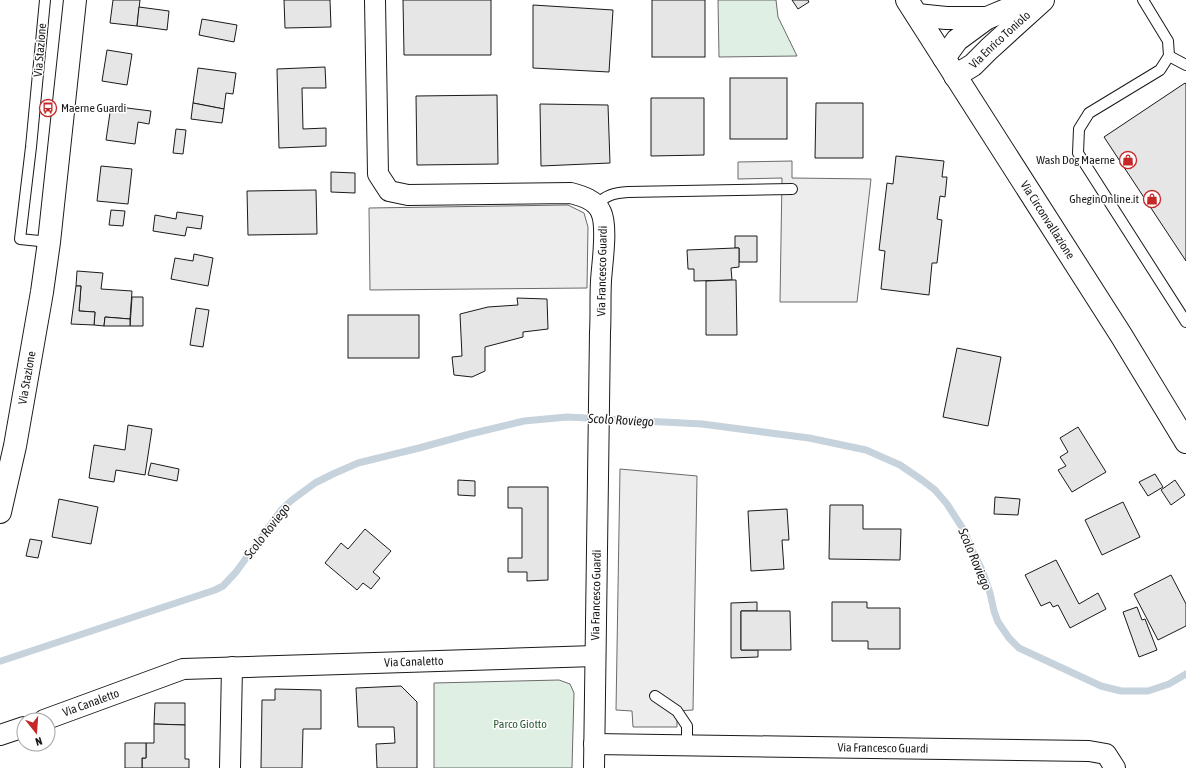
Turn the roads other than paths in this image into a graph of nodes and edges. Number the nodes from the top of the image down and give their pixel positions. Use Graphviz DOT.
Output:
graph roads {
  1 [pos="45,0"];
  2 [pos="75,0"];
  3 [pos="375,0"];
  4 [pos="1030,0"];
  5 [pos="1043,0"];
  6 [pos="1143,0"];
  7 [pos="912,8"];
  8 [pos="987,18"];
  9 [pos="1170,56"];
  10 [pos="944,58"];
  11 [pos="1186,65"];
  12 [pos="955,76"];
  13 [pos="792,189"];
  14 [pos="596,205"];
  15 [pos="49,242"];
  16 [pos="1186,322"];
  17 [pos="1186,442"];
  18 [pos="0,512"];
  19 [pos="595,656"];
  20 [pos="232,667"];
  21 [pos="655,696"];
  22 [pos="56,716"];
  23 [pos="16,730"];
  24 [pos="0,735"];
  25 [pos="594,744"];
  26 [pos="687,746"];
  27 [pos="230,768"];
  28 [pos="594,768"];
  29 [pos="1115,768"];
  1 -- 15 [label="lane, Via Stazione"];
  2 -- 15 [label="street, Via Stazione"];
  3 -- 14 [label="street"];
  4 -- 8 [label="street, Via Enrico Toniolo"];
  5 -- 12 [label="street, Via Enrico Toniolo"];
  6 -- 9 [label="lane"];
  7 -- 8 [label="street, Via Enrico Toniolo"];
  7 -- 10 [label="street, Via Circonvallazione"];
  8 -- 10 [label="street, Via Enrico Toniolo"];
  9 -- 11 [label="lane"];
  9 -- 16 [label="lane"];
  10 -- 12 [label="street, Via Circonvallazione"];
  12 -- 17 [label="street, Via Circonvallazione"];
  13 -- 14 [label="lane"];
  14 -- 19 [label="street, Via Francesco Guardi"];
  15 -- 18 [label="street, Via Stazione"];
  19 -- 20 [label="street, Via Canaletto"];
  19 -- 25 [label="street, Via Francesco Guardi"];
  20 -- 22 [label="street, Via Canaletto"];
  20 -- 27 [label="street"];
  21 -- 26 [label="lane"];
  23 -- 24 [label="street"];
  25 -- 26 [label="street, Via Francesco Guardi"];
  25 -- 28 [label="street, Via Francesco Guardi"];
  26 -- 29 [label="street, Via Francesco Guardi"];
}
